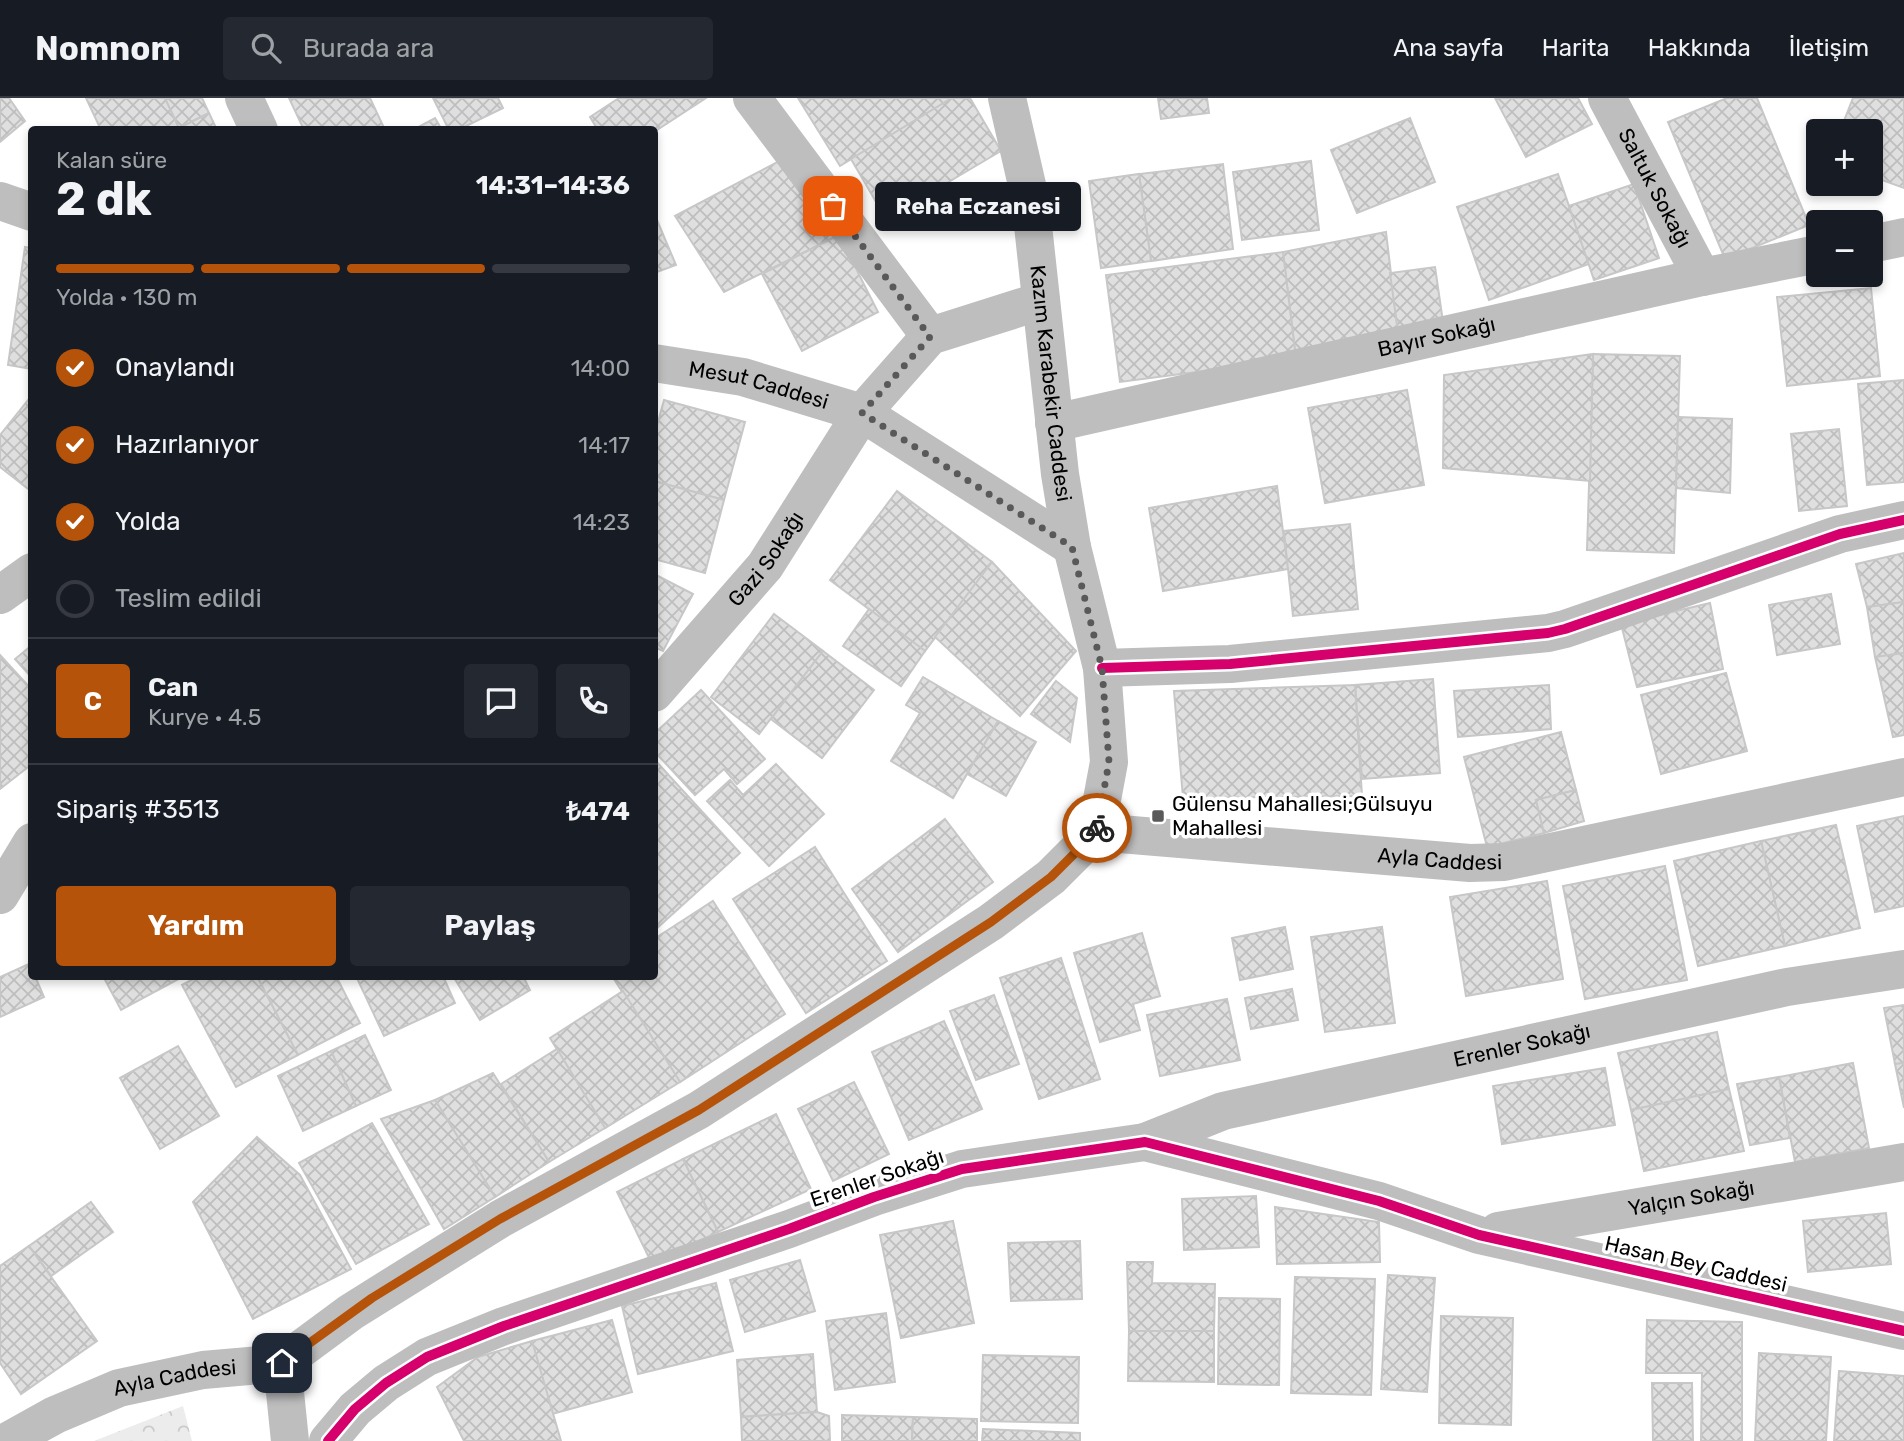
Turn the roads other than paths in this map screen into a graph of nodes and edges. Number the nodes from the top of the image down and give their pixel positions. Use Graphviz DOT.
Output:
graph roads {
  1 [pos="244,98"];
  2 [pos="752,98"];
  3 [pos="1007,98"];
  4 [pos="1606,98"];
  5 [pos="257,126"];
  6 [pos="0,201"];
  7 [pos="28,211"];
  8 [pos="1904,237"];
  9 [pos="1883,241"];
  10 [pos="1806,256"];
  11 [pos="1702,277"];
  12 [pos="1041,301"];
  13 [pos="930,337"];
  14 [pos="658,364"];
  15 [pos="862,413"];
  16 [pos="1054,423"];
  17 [pos="1904,520"];
  18 [pos="1072,547"];
  19 [pos="28,575"];
  20 [pos="0,595"];
  21 [pos="1102,668"];
  22 [pos="658,688"];
  23 [pos="1904,777"];
  24 [pos="1096,832"];
  25 [pos="28,849"];
  26 [pos="28,892"];
  27 [pos="0,896"];
  28 [pos="1904,969"];
  29 [pos="1144,1142"];
  30 [pos="1904,1162"];
  31 [pos="1479,1234"];
  32 [pos="1904,1331"];
  33 [pos="282,1363"];
  34 [pos="8,1441"];
  35 [pos="290,1441"];
  36 [pos="328,1441"];
  1 -- 5 [label="street"];
  2 -- 13 [label="street"];
  3 -- 12 [label="street, Kazım Karabekir Caddesi"];
  4 -- 11 [label="street, Saltuk Sokağı"];
  6 -- 7 [label="street"];
  8 -- 9 [label="street"];
  10 -- 11 [label="street, Bayır Sokağı"];
  11 -- 16 [label="street, Bayır Sokağı"];
  12 -- 13 [label="street"];
  12 -- 16 [label="street, Kazım Karabekir Caddesi"];
  13 -- 15 [label="street, Gazi Sokağı"];
  14 -- 15 [label="street, Mesut Caddesi"];
  15 -- 18 [label="street, Mesut Caddesi"];
  15 -- 22 [label="street, Gazi Sokağı"];
  16 -- 18 [label="street, Kazım Karabekir Caddesi"];
  17 -- 21 [label="street"];
  18 -- 21 [label="street, Kazım Karabekir Caddesi"];
  19 -- 20 [label="street"];
  21 -- 24 [label="street, Kazım Karabekir Caddesi"];
  23 -- 24 [label="street, Ayla Caddesi"];
  24 -- 33 [label="street"];
  25 -- 27 [label="street"];
  26 -- 27 [label="street"];
  28 -- 29 [label="street, Erenler Sokağı"];
  29 -- 31 [label="street, Erenler Sokağı"];
  29 -- 36 [label="street, Erenler Sokağı"];
  30 -- 31 [label="street, Yalçın Sokağı"];
  31 -- 32 [label="street, Hasan Bey Caddesi"];
  33 -- 34 [label="street, Ayla Caddesi"];
  33 -- 35 [label="street"];
}
